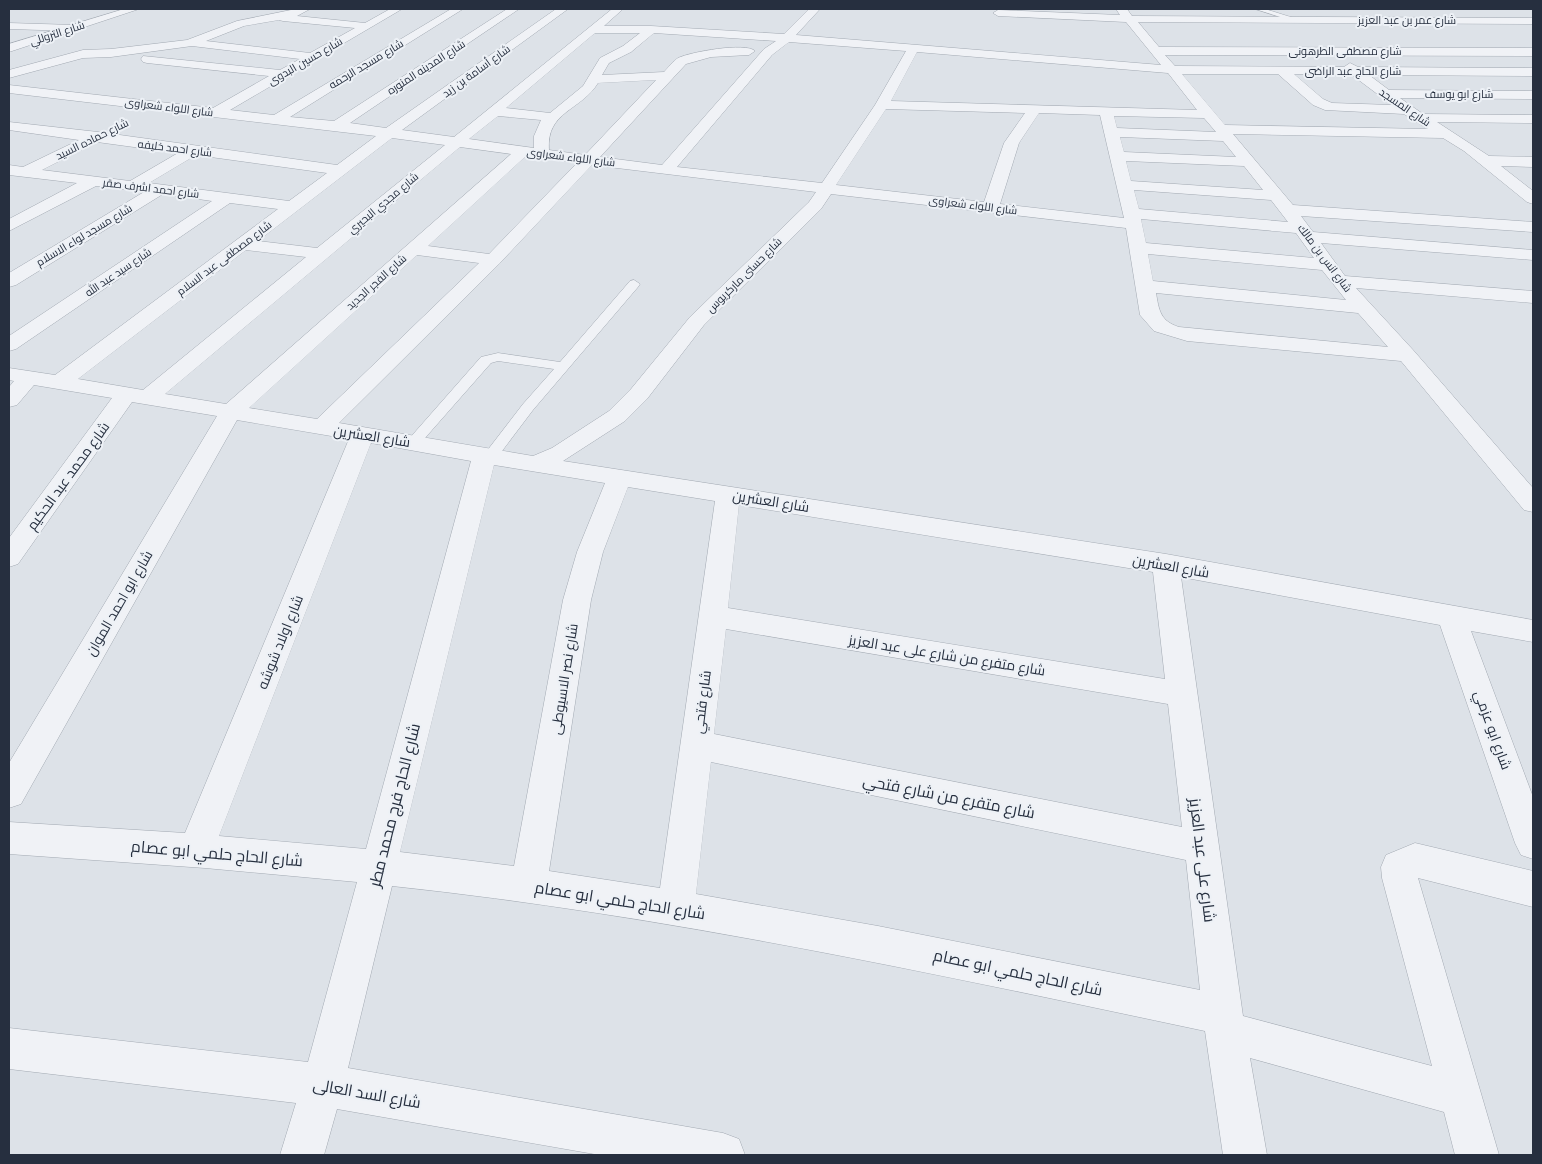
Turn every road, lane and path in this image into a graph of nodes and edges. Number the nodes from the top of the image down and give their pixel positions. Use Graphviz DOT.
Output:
graph roads {
  1 [pos="134,9"];
  2 [pos="305,9"];
  3 [pos="458,9"];
  4 [pos="563,9"];
  5 [pos="618,9"];
  6 [pos="814,9"];
  7 [pos="1203,9"];
  8 [pos="1258,9"];
  9 [pos="1281,9"];
  10 [pos="1354,9"];
  11 [pos="1413,9"];
  12 [pos="373,10"];
  13 [pos="394,10"];
  14 [pos="998,11"];
  15 [pos="274,17"];
  16 [pos="518,18"];
  17 [pos="1213,19"];
  18 [pos="1226,19"];
  19 [pos="1293,19"];
  20 [pos="1366,19"];
  21 [pos="1431,20"];
  22 [pos="1502,20"];
  23 [pos="1533,20"];
  24 [pos="542,24"];
  25 [pos="9,26"];
  26 [pos="366,26"];
  27 [pos="997,27"];
  28 [pos="74,28"];
  29 [pos="1130,28"];
  30 [pos="227,29"];
  31 [pos="651,29"];
  32 [pos="593,30"];
  33 [pos="1377,30"];
  34 [pos="265,33"];
  35 [pos="1526,33"];
  36 [pos="787,38"];
  37 [pos="321,39"];
  38 [pos="340,41"];
  39 [pos="1392,41"];
  40 [pos="189,42"];
  41 [pos="914,47"];
  42 [pos="9,48"];
  43 [pos="1155,50"];
  44 [pos="1262,51"];
  45 [pos="1330,51"];
  46 [pos="1407,51"];
  47 [pos="1481,51"];
  48 [pos="768,52"];
  49 [pos="1533,52"];
  50 [pos="101,54"];
  51 [pos="312,57"];
  52 [pos="494,58"];
  53 [pos="513,60"];
  54 [pos="532,62"];
  55 [pos="550,64"];
  56 [pos="1172,70"];
  57 [pos="1282,71"];
  58 [pos="1356,71"];
  59 [pos="1517,72"];
  60 [pos="1533,72"];
  61 [pos="9,74"];
  62 [pos="282,74"];
  63 [pos="669,76"];
  64 [pos="592,79"];
  65 [pos="1533,81"];
  66 [pos="9,89"];
  67 [pos="1385,94"];
  68 [pos="1533,95"];
  69 [pos="304,102"];
  70 [pos="882,105"];
  71 [pos="158,106"];
  72 [pos="366,107"];
  73 [pos="1036,109"];
  74 [pos="1407,110"];
  75 [pos="494,111"];
  76 [pos="1106,112"];
  77 [pos="214,113"];
  78 [pos="1209,114"];
  79 [pos="553,117"];
  80 [pos="1420,118"];
  81 [pos="1514,119"];
  82 [pos="1533,119"];
  83 [pos="275,120"];
  84 [pos="9,126"];
  85 [pos="337,126"];
  86 [pos="1111,132"];
  87 [pos="1533,132"];
  88 [pos="389,133"];
  89 [pos="1225,133"];
  90 [pos="1448,134"];
  91 [pos="95,137"];
  92 [pos="457,142"];
  93 [pos="194,150"];
  94 [pos="523,151"];
  95 [pos="542,154"];
  96 [pos="1117,156"];
  97 [pos="590,160"];
  98 [pos="1486,161"];
  99 [pos="1249,162"];
  100 [pos="1533,162"];
  101 [pos="9,170"];
  102 [pos="341,170"];
  103 [pos="666,170"];
  104 [pos="27,177"];
  105 [pos="92,181"];
  106 [pos="1124,184"];
  107 [pos="132,186"];
  108 [pos="828,188"];
  109 [pos="160,189"];
  110 [pos="227,198"];
  111 [pos="1533,199"];
  112 [pos="1283,203"];
  113 [pos="292,206"];
  114 [pos="991,207"];
  115 [pos="1132,218"];
  116 [pos="9,226"];
  117 [pos="1533,226"];
  118 [pos="1305,232"];
  119 [pos="242,244"];
  120 [pos="1138,248"];
  121 [pos="413,249"];
  122 [pos="321,254"];
  123 [pos="1533,255"];
  124 [pos="493,260"];
  125 [pos="1328,265"];
  126 [pos="9,281"];
  127 [pos="1339,281"];
  128 [pos="634,284"];
  129 [pos="1145,286"];
  130 [pos="1533,297"];
  131 [pos="1364,308"];
  132 [pos="9,345"];
  133 [pos="1407,355"];
  134 [pos="564,366"];
  135 [pos="19,376"];
  136 [pos="59,383"];
  137 [pos="137,396"];
  138 [pos="9,400"];
  139 [pos="230,413"];
  140 [pos="321,428"];
  141 [pos="363,434"];
  142 [pos="413,443"];
  143 [pos="488,456"];
  144 [pos="535,464"];
  145 [pos="620,477"];
  146 [pos="728,494"];
  147 [pos="1533,504"];
  148 [pos="9,556"];
  149 [pos="1166,564"];
  150 [pos="713,616"];
  151 [pos="1452,617"];
  152 [pos="1533,631"];
  153 [pos="1182,694"];
  154 [pos="697,745"];
  155 [pos="9,793"];
  156 [pos="9,838"];
  157 [pos="1533,843"];
  158 [pos="1201,848"];
  159 [pos="196,850"];
  160 [pos="378,868"];
  161 [pos="530,886"];
  162 [pos="1533,889"];
  163 [pos="676,909"];
  164 [pos="1224,1023"];
  165 [pos="9,1049"];
  166 [pos="323,1085"];
  167 [pos="1460,1095"];
  168 [pos="302,1155"];
  169 [pos="723,1155"];
  170 [pos="1245,1155"];
  171 [pos="1477,1155"];
  1 -- 28 [label="street, شارع التروللي"];
  2 -- 15 [label="street"];
  3 -- 69 [label="street, شارع مسجد الرحمه"];
  4 -- 24 [label="street, شارع أسامة بن زيد"];
  5 -- 32 [label="street, شارع مجدي البحيري"];
  6 -- 36 [label="street"];
  7 -- 17 [label="street"];
  8 -- 19 [label="lane"];
  9 -- 19 [label="street, شارع المسجد"];
  10 -- 20 [label="street"];
  11 -- 21 [label="street"];
  12 -- 13 [label="street"];
  13 -- 26 [label="street, شارع حسين البدوى"];
  14 -- 27 [label="street"];
  14 -- 29 [label="street, شارع عمر بن عبد العزيز"];
  15 -- 26 [label="street"];
  15 -- 30 [label="street"];
  16 -- 24 [label="street"];
  16 -- 72 [label="street, شارع المدينه المنوره"];
  17 -- 18 [label="street, شارع عمر بن عبد العزيز"];
  17 -- 29 [label="street, شارع عمر بن عبد العزيز"];
  18 -- 19 [label="street, شارع عمر بن عبد العزيز"];
  18 -- 44 [label="street"];
  19 -- 20 [label="street, شارع عمر بن عبد العزيز"];
  19 -- 45 [label="street, شارع المسجد"];
  20 -- 21 [label="street, شارع عمر بن عبد العزيز"];
  20 -- 33 [label="street"];
  21 -- 22 [label="street, شارع عمر بن عبد العزيز"];
  21 -- 47 [label="street"];
  22 -- 23 [label="street, شارع عمر بن عبد العزيز"];
  22 -- 35 [label="street"];
  24 -- 52 [label="street, شارع أسامة بن زيد"];
  25 -- 28 [label="street"];
  26 -- 38 [label="street, شارع حسين البدوى"];
  28 -- 42 [label="street, شارع التروللي"];
  29 -- 43 [label="street, شارع انس بن مالك"];
  30 -- 34 [label="street"];
  30 -- 40 [label="street"];
  31 -- 32 [label="street, شارع الحاج عبد الراضى"];
  31 -- 36 [label="street, شارع الحاج عبد الراضى"];
  31 -- 64 [label="street"];
  32 -- 55 [label="street, شارع مجدي البحيري"];
  36 -- 41 [label="street, شارع الحاج عبد الراضى"];
  36 -- 48 [label="street"];
  37 -- 38 [label="street"];
  38 -- 51 [label="street, شارع حسين البدوى"];
  39 -- 46 [label="street"];
  40 -- 50 [label="street"];
  40 -- 51 [label="street"];
  41 -- 56 [label="street, شارع الحاج عبد الراضى"];
  41 -- 70 [label="street, شارع حسنى ماركريوس"];
  43 -- 44 [label="street, شارع مصطفى الطرهونى"];
  43 -- 56 [label="street, شارع انس بن مالك"];
  44 -- 45 [label="street, شارع مصطفى الطرهونى"];
  45 -- 46 [label="street, شارع مصطفى الطرهونى"];
  45 -- 58 [label="street, شارع المسجد"];
  46 -- 47 [label="street, شارع مصطفى الطرهونى"];
  47 -- 49 [label="street, شارع مصطفى الطرهونى"];
  47 -- 59 [label="street"];
  48 -- 63 [label="street"];
  48 -- 103 [label="street"];
  50 -- 61 [label="street"];
  50 -- 62 [label="street"];
  51 -- 62 [label="street, شارع حسين البدوى"];
  52 -- 53 [label="street"];
  52 -- 88 [label="street, شارع أسامة بن زيد"];
  54 -- 55 [label="street"];
  55 -- 75 [label="street, شارع مجدي البحيري"];
  56 -- 57 [label="street, شارع الحاج عبد الراضى"];
  56 -- 78 [label="street, شارع انس بن مالك"];
  57 -- 58 [label="street, شارع الحاج عبد الراضى"];
  57 -- 74 [label="street"];
  58 -- 59 [label="street, شارع الحاج عبد الراضى"];
  58 -- 67 [label="street, شارع المسجد"];
  59 -- 60 [label="street, شارع الحاج عبد الراضى"];
  59 -- 65 [label="street"];
  62 -- 77 [label="street, شارع حسين البدوى"];
  63 -- 64 [label="street"];
  63 -- 97 [label="street"];
  64 -- 79 [label="street"];
  66 -- 71 [label="street, شارع اللواء شعراوى"];
  67 -- 68 [label="street, شارع ابو يوسف"];
  67 -- 74 [label="street, شارع المسجد"];
  69 -- 72 [label="street"];
  69 -- 83 [label="street, شارع مسجد الرحمه"];
  70 -- 73 [label="street"];
  70 -- 108 [label="street, شارع حسنى ماركريوس"];
  71 -- 77 [label="street, شارع اللواء شعراوى"];
  71 -- 91 [label="street, شارع حماده السيد"];
  72 -- 85 [label="street, شارع المدينه المنوره"];
  73 -- 76 [label="street"];
  73 -- 114 [label="street"];
  74 -- 80 [label="street, شارع المسجد"];
  75 -- 79 [label="street"];
  75 -- 92 [label="street, شارع مجدي البحيري"];
  76 -- 78 [label="street"];
  76 -- 86 [label="street"];
  77 -- 83 [label="street, شارع اللواء شعراوى"];
  78 -- 89 [label="street, شارع انس بن مالك"];
  79 -- 95 [label="street"];
  80 -- 81 [label="street"];
  80 -- 90 [label="street, شارع المسجد"];
  81 -- 82 [label="street"];
  81 -- 87 [label="street"];
  83 -- 85 [label="street, شارع اللواء شعراوى"];
  84 -- 91 [label="street, شارع احمد خليفه"];
  85 -- 88 [label="street, شارع اللواء شعراوى"];
  86 -- 89 [label="street"];
  86 -- 96 [label="street"];
  88 -- 92 [label="street, شارع اللواء شعراوى"];
  88 -- 102 [label="street, شارع مصطفى عبد السلام"];
  89 -- 90 [label="street"];
  89 -- 99 [label="street, شارع انس بن مالك"];
  90 -- 98 [label="street, شارع المسجد"];
  91 -- 93 [label="street, شارع احمد خليفه"];
  91 -- 104 [label="street, شارع حماده السيد"];
  92 -- 94 [label="street, شارع اللواء شعراوى"];
  92 -- 122 [label="street, شارع مجدي البحيري"];
  93 -- 102 [label="street, شارع احمد خليفه"];
  93 -- 107 [label="street"];
  94 -- 95 [label="street, شارع اللواء شعراوى"];
  94 -- 121 [label="street, شارع الفجر الجديد"];
  95 -- 97 [label="street, شارع اللواء شعراوى"];
  96 -- 99 [label="street"];
  96 -- 106 [label="street"];
  97 -- 103 [label="street, شارع اللواء شعراوى"];
  97 -- 124 [label="street"];
  98 -- 100 [label="street"];
  98 -- 111 [label="street, شارع المسجد"];
  99 -- 112 [label="street, شارع انس بن مالك"];
  101 -- 104 [label="street, شارع احمد اشرف صقر"];
  102 -- 113 [label="street, شارع مصطفى عبد السلام"];
  103 -- 108 [label="street, شارع اللواء شعراوى"];
  104 -- 105 [label="street, شارع احمد اشرف صقر"];
  105 -- 107 [label="street, شارع احمد اشرف صقر"];
  105 -- 116 [label="street"];
  106 -- 112 [label="street"];
  106 -- 115 [label="street"];
  107 -- 109 [label="street, شارع احمد اشرف صقر"];
  108 -- 114 [label="street, شارع اللواء شعراوى"];
  108 -- 144 [label="street, شارع حسنى ماركريوس"];
  109 -- 110 [label="street, شارع احمد اشرف صقر"];
  109 -- 126 [label="street, شارع مسجد لواء الاسلام"];
  110 -- 113 [label="street, شارع احمد اشرف صقر"];
  110 -- 132 [label="street, شارع سيد عبد الله"];
  112 -- 117 [label="street"];
  112 -- 118 [label="street, شارع انس بن مالك"];
  113 -- 119 [label="street, شارع مصطفى عبد السلام"];
  114 -- 115 [label="street, شارع اللواء شعراوى"];
  115 -- 118 [label="street, شارع اللواء شعراوى"];
  115 -- 120 [label="street"];
  118 -- 123 [label="street, شارع اللواء شعراوى"];
  118 -- 125 [label="street, شارع انس بن مالك"];
  119 -- 122 [label="street"];
  119 -- 136 [label="street, شارع مصطفى عبد السلام"];
  120 -- 125 [label="street"];
  120 -- 129 [label="street"];
  121 -- 124 [label="street"];
  121 -- 139 [label="street, شارع الفجر الجديد"];
  122 -- 137 [label="street, شارع مجدي البحيري"];
  124 -- 140 [label="street"];
  125 -- 127 [label="street, شارع انس بن مالك"];
  127 -- 130 [label="street"];
  127 -- 131 [label="street, شارع انس بن مالك"];
  128 -- 134 [label="lane"];
  129 -- 131 [label="street"];
  129 -- 133 [label="street"];
  131 -- 133 [label="street, شارع انس بن مالك"];
  133 -- 147 [label="street, شارع انس بن مالك"];
  134 -- 142 [label="lane"];
  134 -- 143 [label="lane"];
  135 -- 136 [label="street, شارع العشرين"];
  135 -- 138 [label="street"];
  136 -- 137 [label="street, شارع العشرين"];
  137 -- 139 [label="street, شارع العشرين"];
  137 -- 148 [label="street, شارع محمد عبد الحكيم"];
  139 -- 140 [label="street, شارع العشرين"];
  139 -- 155 [label="street, شارع ابو احمد الموان"];
  140 -- 141 [label="street, شارع العشرين"];
  141 -- 142 [label="street, شارع العشرين"];
  141 -- 159 [label="street, شارع اولاد شوشه"];
  142 -- 143 [label="street, شارع العشرين"];
  143 -- 144 [label="street, شارع العشرين"];
  143 -- 160 [label="street, شارع الحاج فرج محمد مطر"];
  144 -- 145 [label="street, شارع العشرين"];
  145 -- 146 [label="street, شارع العشرين"];
  145 -- 161 [label="street, شارع نصر الاسيوطى"];
  146 -- 149 [label="street, شارع العشرين"];
  146 -- 150 [label="street, شارع فتحي"];
  149 -- 151 [label="street, شارع العشرين"];
  149 -- 153 [label="street, شارع على عبد العزيز"];
  150 -- 153 [label="street, شارع متفرع من شارع على عبد العزيز"];
  150 -- 154 [label="street, شارع فتحي"];
  151 -- 152 [label="street, شارع العشرين"];
  151 -- 157 [label="street, شارع ابو عزمي"];
  153 -- 158 [label="street, شارع على عبد العزيز"];
  154 -- 158 [label="street, شارع متفرع من شارع فتحي"];
  154 -- 163 [label="street, شارع فتحي"];
  156 -- 159 [label="street, شارع الحاج حلمي ابو عصام"];
  158 -- 164 [label="street, شارع على عبد العزيز"];
  159 -- 160 [label="street, شارع الحاج حلمي ابو عصام"];
  160 -- 161 [label="street, شارع الحاج حلمي ابو عصام"];
  160 -- 166 [label="street, شارع الحاج فرج محمد مطر"];
  161 -- 163 [label="street, شارع الحاج حلمي ابو عصام"];
  162 -- 167 [label="street"];
  163 -- 164 [label="street, شارع الحاج حلمي ابو عصام"];
  164 -- 167 [label="street, شارع الحاج حلمي ابو عصام"];
  164 -- 170 [label="street, شارع على عبد العزيز"];
  165 -- 166 [label="street, شارع السد العالى"];
  166 -- 168 [label="street, شارع الحاج فرج محمد مطر"];
  166 -- 169 [label="street, شارع السد العالى"];
  167 -- 171 [label="street"];
}
